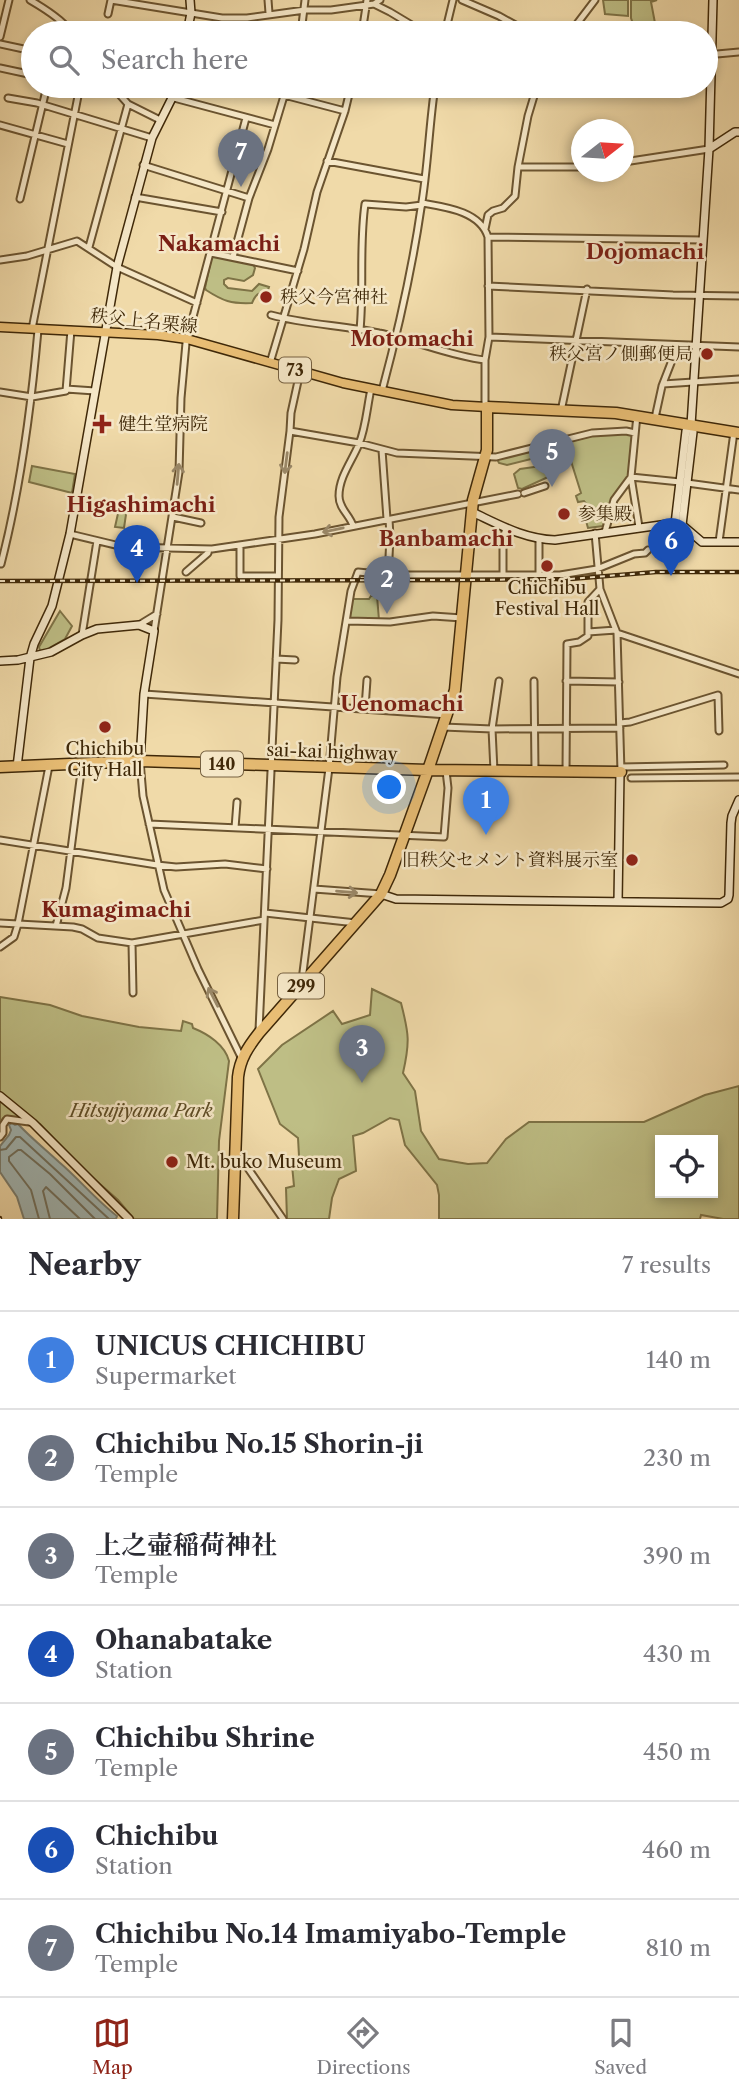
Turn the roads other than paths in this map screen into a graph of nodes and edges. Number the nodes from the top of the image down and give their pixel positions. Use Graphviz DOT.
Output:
graph roads {
  1 [pos="9,0"];
  2 [pos="30,0"];
  3 [pos="190,0"];
  4 [pos="268,0"];
  5 [pos="305,0"];
  6 [pos="380,0"];
  7 [pos="453,0"];
  8 [pos="462,0"];
  9 [pos="595,0"];
  10 [pos="713,0"];
  11 [pos="369,3"];
  12 [pos="305,10"];
  13 [pos="191,13"];
  14 [pos="269,13"];
  15 [pos="108,14"];
  16 [pos="59,21"];
  17 [pos="189,21"];
  18 [pos="303,21"];
  19 [pos="365,21"];
  20 [pos="405,21"];
  21 [pos="448,21"];
  22 [pos="508,21"];
  23 [pos="579,21"];
  24 [pos="711,21"];
  25 [pos="0,37"];
  26 [pos="0,44"];
  27 [pos="21,48"];
  28 [pos="739,52"];
  29 [pos="718,54"];
  30 [pos="0,68"];
  31 [pos="21,72"];
  32 [pos="8,98"];
  33 [pos="45,98"];
  34 [pos="77,98"];
  35 [pos="123,98"];
  36 [pos="174,98"];
  37 [pos="283,98"];
  38 [pos="295,98"];
  39 [pos="348,98"];
  40 [pos="434,98"];
  41 [pos="534,98"];
  42 [pos="708,98"];
  43 [pos="128,104"];
  44 [pos="43,106"];
  45 [pos="345,111"];
  46 [pos="74,114"];
  47 [pos="246,118"];
  48 [pos="160,120"];
  49 [pos="0,125"];
  50 [pos="275,125"];
  51 [pos="121,128"];
  52 [pos="739,132"];
  53 [pos="35,135"];
  54 [pos="152,138"];
  55 [pos="68,144"];
  56 [pos="709,149"];
  57 [pos="634,160"];
  58 [pos="327,161"];
  59 [pos="143,166"];
  60 [pos="518,167"];
  61 [pos="571,167"];
  62 [pos="424,179"];
  63 [pos="228,191"];
  64 [pos="135,197"];
  65 [pos="248,198"];
  66 [pos="20,199"];
  67 [pos="422,204"];
  68 [pos="222,212"];
  69 [pos="485,229"];
  70 [pos="488,237"];
  71 [pos="703,240"];
  72 [pos="89,247"];
  73 [pos="48,249"];
  74 [pos="211,253"];
  75 [pos="233,257"];
  76 [pos="0,260"];
  77 [pos="117,267"];
  78 [pos="298,271"];
  79 [pos="488,286"];
  80 [pos="587,289"];
  81 [pos="699,294"];
  82 [pos="739,296"];
  83 [pos="197,303"];
  84 [pos="271,315"];
  85 [pos="284,319"];
  86 [pos="0,327"];
  87 [pos="35,329"];
  88 [pos="71,330"];
  89 [pos="360,330"];
  90 [pos="104,332"];
  91 [pos="489,337"];
  92 [pos="397,338"];
  93 [pos="187,339"];
  94 [pos="577,339"];
  95 [pos="697,344"];
  96 [pos="678,345"];
  97 [pos="739,347"];
  98 [pos="485,360"];
  99 [pos="270,363"];
  100 [pos="300,372"];
  101 [pos="739,379"];
  102 [pos="694,381"];
  103 [pos="663,384"];
  104 [pos="66,388"];
  105 [pos="370,389"];
  106 [pos="95,391"];
  107 [pos="382,391"];
  108 [pos="0,392"];
  109 [pos="32,397"];
  110 [pos="486,407"];
  111 [pos="561,411"];
  112 [pos="637,415"];
  113 [pos="655,418"];
  114 [pos="691,425"];
  115 [pos="290,430"];
  116 [pos="736,432"];
  117 [pos="635,433"];
  118 [pos="359,443"];
  119 [pos="382,450"];
  120 [pos="486,456"];
  121 [pos="631,477"];
  122 [pos="684,483"];
  123 [pos="545,486"];
  124 [pos="727,489"];
  125 [pos="739,490"];
  126 [pos="472,508"];
  127 [pos="173,517"];
  128 [pos="388,519"];
  129 [pos="201,523"];
  130 [pos="679,525"];
  131 [pos="353,526"];
  132 [pos="639,527"];
  133 [pos="506,528"];
  134 [pos="604,532"];
  135 [pos="595,533"];
  136 [pos="70,534"];
  137 [pos="278,539"];
  138 [pos="539,539"];
  139 [pos="97,541"];
  140 [pos="719,542"];
  141 [pos="739,542"];
  142 [pos="240,545"];
  143 [pos="168,548"];
  144 [pos="209,549"];
  145 [pos="648,550"];
  146 [pos="1,564"];
  147 [pos="597,569"];
  148 [pos="186,572"];
  149 [pos="389,575"];
  150 [pos="465,575"];
  151 [pos="503,575"];
  152 [pos="539,575"];
  153 [pos="278,576"];
  154 [pos="600,589"];
  155 [pos="387,597"];
  156 [pos="157,614"];
  157 [pos="462,618"];
  158 [pos="347,621"];
  159 [pos="139,625"];
  160 [pos="154,631"];
  161 [pos="617,631"];
  162 [pos="588,632"];
  163 [pos="82,635"];
  164 [pos="30,657"];
  165 [pos="276,659"];
  166 [pos="295,660"];
  167 [pos="0,661"];
  168 [pos="739,674"];
  169 [pos="368,680"];
  170 [pos="499,681"];
  171 [pos="534,681"];
  172 [pos="566,681"];
  173 [pos="619,682"];
  174 [pos="144,694"];
  175 [pos="274,703"];
  176 [pos="335,706"];
  177 [pos="365,708"];
  178 [pos="448,715"];
  179 [pos="620,725"];
  180 [pos="443,727"];
  181 [pos="535,728"];
  182 [pos="492,729"];
  183 [pos="567,729"];
  184 [pos="719,731"];
  185 [pos="139,761"];
  186 [pos="82,764"];
  187 [pos="724,765"];
  188 [pos="49,766"];
  189 [pos="271,766"];
  190 [pos="0,767"];
  191 [pos="16,767"];
  192 [pos="329,768"];
  193 [pos="428,770"];
  194 [pos="446,771"];
  195 [pos="494,771"];
  196 [pos="535,772"];
  197 [pos="566,772"];
  198 [pos="623,772"];
  199 [pos="739,777"];
  200 [pos="739,800"];
  201 [pos="237,802"];
  202 [pos="149,824"];
  203 [pos="235,828"];
  204 [pos="268,829"];
  205 [pos="321,832"];
  206 [pos="404,836"];
  207 [pos="0,840"];
  208 [pos="33,846"];
  209 [pos="71,852"];
  210 [pos="157,865"];
  211 [pos="267,869"];
  212 [pos="314,889"];
  213 [pos="381,894"];
  214 [pos="618,902"];
  215 [pos="264,917"];
  216 [pos="311,917"];
  217 [pos="0,923"];
  218 [pos="356,923"];
  219 [pos="18,924"];
  220 [pos="56,926"];
  221 [pos="183,935"];
  222 [pos="132,943"];
  223 [pos="0,947"];
  224 [pos="301,987"];
  225 [pos="133,993"];
  226 [pos="259,1033"];
  227 [pos="242,1059"];
  228 [pos="0,1096"];
  229 [pos="33,1123"];
  230 [pos="0,1137"];
  231 [pos="235,1158"];
  232 [pos="128,1219"];
  233 [pos="233,1219"];
  234 [pos="283,1219"];
  1 -- 25 [label="street"];
  2 -- 16 [label="street"];
  3 -- 13 [label="street"];
  4 -- 14 [label="street"];
  5 -- 12 [label="street"];
  6 -- 11 [label="street"];
  7 -- 21 [label="street"];
  8 -- 22 [label="street"];
  9 -- 23 [label="street"];
  10 -- 24 [label="street"];
  11 -- 12 [label="street"];
  11 -- 19 [label="street"];
  11 -- 20 [label="street"];
  12 -- 14 [label="street"];
  12 -- 18 [label="street"];
  13 -- 14 [label="street"];
  13 -- 15 [label="street"];
  13 -- 17 [label="street"];
  26 -- 27 [label="street"];
  28 -- 29 [label="street"];
  30 -- 31 [label="street"];
  32 -- 44 [label="street"];
  33 -- 44 [label="street"];
  34 -- 46 [label="street"];
  35 -- 43 [label="street"];
  36 -- 47 [label="street"];
  36 -- 48 [label="street"];
  37 -- 50 [label="street"];
  38 -- 45 [label="street"];
  39 -- 45 [label="street"];
  40 -- 62 [label="street"];
  41 -- 60 [label="street"];
  42 -- 56 [label="street"];
  43 -- 48 [label="street"];
  43 -- 51 [label="street"];
  44 -- 46 [label="street"];
  44 -- 53 [label="street"];
  45 -- 58 [label="street"];
  46 -- 51 [label="street"];
  46 -- 55 [label="street"];
  47 -- 50 [label="street"];
  47 -- 63 [label="street"];
  48 -- 54 [label="street"];
  49 -- 53 [label="street"];
  50 -- 65 [label="street"];
  51 -- 54 [label="street"];
  51 -- 72 [label="street"];
  52 -- 56 [label="street"];
  53 -- 55 [label="street"];
  53 -- 66 [label="street"];
  54 -- 59 [label="street"];
  55 -- 73 [label="street"];
  56 -- 57 [label="street"];
  56 -- 71 [label="street"];
  58 -- 62 [label="street"];
  58 -- 78 [label="street"];
  59 -- 63 [label="street"];
  59 -- 64 [label="street"];
  60 -- 61 [label="street"];
  60 -- 69 [label="street"];
  62 -- 67 [label="street"];
  63 -- 65 [label="street"];
  63 -- 68 [label="street"];
  64 -- 68 [label="street"];
  64 -- 77 [label="street"];
  65 -- 75 [label="street"];
  67 -- 69 [label="street"];
  67 -- 89 [label="street"];
  67 -- 92 [label="street"];
  68 -- 74 [label="street"];
  69 -- 70 [label="street"];
  70 -- 71 [label="street"];
  70 -- 79 [label="street"];
  71 -- 81 [label="street"];
  72 -- 73 [label="street"];
  72 -- 77 [label="street"];
  73 -- 76 [label="street"];
  73 -- 87 [label="street"];
  74 -- 75 [label="street"];
  74 -- 83 [label="street"];
  75 -- 78 [label="street"];
  77 -- 83 [label="street"];
  77 -- 90 [label="street"];
  78 -- 85 [label="street"];
  79 -- 80 [label="street"];
  79 -- 91 [label="street"];
  80 -- 81 [label="street"];
  80 -- 94 [label="street"];
  81 -- 82 [label="street"];
  81 -- 95 [label="street"];
  83 -- 93 [label="street"];
  84 -- 85 [label="street"];
  85 -- 89 [label="street"];
  85 -- 99 [label="street"];
  86 -- 87 [label="main road, 秩父上名栗線 / 73"];
  87 -- 88 [label="main road, 秩父上名栗線 / 73"];
  87 -- 109 [label="street"];
  88 -- 90 [label="main road, 秩父上名栗線 / 73"];
  88 -- 104 [label="street"];
  89 -- 92 [label="street"];
  90 -- 93 [label="main road, 秩父上名栗線 / 73"];
  90 -- 106 [label="street"];
  91 -- 94 [label="street"];
  91 -- 98 [label="street"];
  92 -- 98 [label="street"];
  92 -- 107 [label="street"];
  93 -- 99 [label="main road, 秩父上名栗線 / 73"];
  127 -- 93 [label="street, one-way"];
  94 -- 96 [label="street"];
  94 -- 111 [label="street"];
  95 -- 96 [label="street"];
  95 -- 97 [label="street"];
  95 -- 102 [label="street"];
  96 -- 103 [label="street"];
  98 -- 110 [label="street"];
  99 -- 100 [label="main road, 秩父上名栗線 / 73"];
  100 -- 105 [label="main road, 秩父上名栗線 / 73"];
  100 -- 115 [label="street"];
  101 -- 102 [label="street"];
  102 -- 103 [label="street"];
  102 -- 114 [label="street"];
  103 -- 113 [label="street"];
  104 -- 106 [label="street"];
  104 -- 109 [label="street"];
  105 -- 107 [label="main road, 秩父上名栗線 / 73"];
  105 -- 118 [label="street"];
  106 -- 136 [label="street"];
  107 -- 110 [label="main road, 秩父上名栗線 / 73"];
  108 -- 109 [label="street"];
  109 -- 146 [label="street"];
  110 -- 111 [label="highway"];
  110 -- 120 [label="highway, 299"];
  111 -- 112 [label="highway"];
  112 -- 113 [label="highway"];
  112 -- 117 [label="street"];
  113 -- 114 [label="highway"];
  114 -- 116 [label="highway"];
  114 -- 122 [label="street"];
  115 -- 118 [label="street"];
  115 -- 137 [label="street, one-way"];
  116 -- 124 [label="street"];
  117 -- 120 [label="street"];
  117 -- 121 [label="street"];
  118 -- 119 [label="street"];
  118 -- 131 [label="street"];
  119 -- 120 [label="street"];
  119 -- 128 [label="street"];
  120 -- 126 [label="highway, 299"];
  121 -- 122 [label="street"];
  121 -- 132 [label="street"];
  121 -- 134 [label="street"];
  122 -- 124 [label="street"];
  122 -- 130 [label="street"];
  123 -- 126 [label="street"];
  124 -- 125 [label="street"];
  124 -- 140 [label="street"];
  126 -- 128 [label="street"];
  126 -- 133 [label="street"];
  126 -- 150 [label="highway, 299"];
  127 -- 129 [label="street"];
  127 -- 143 [label="street"];
  128 -- 131 [label="street"];
  128 -- 149 [label="street"];
  130 -- 132 [label="street"];
  130 -- 140 [label="street"];
  131 -- 137 [label="street, one-way"];
  132 -- 134 [label="street"];
  133 -- 138 [label="street"];
  133 -- 151 [label="street"];
  134 -- 135 [label="street"];
  135 -- 138 [label="street"];
  135 -- 147 [label="street"];
  136 -- 139 [label="street"];
  136 -- 164 [label="street"];
  137 -- 142 [label="street"];
  137 -- 153 [label="street"];
  138 -- 152 [label="street"];
  139 -- 143 [label="street"];
  139 -- 163 [label="street"];
  140 -- 141 [label="street"];
  142 -- 144 [label="street"];
  142 -- 153 [label="street"];
  143 -- 144 [label="street"];
  143 -- 156 [label="street"];
  144 -- 148 [label="street"];
  145 -- 147 [label="street"];
  147 -- 152 [label="street"];
  147 -- 154 [label="street"];
  149 -- 150 [label="street"];
  149 -- 155 [label="street"];
  149 -- 158 [label="street"];
  150 -- 151 [label="street"];
  150 -- 157 [label="highway, 299"];
  151 -- 152 [label="street"];
  153 -- 165 [label="street"];
  154 -- 161 [label="street"];
  154 -- 162 [label="street"];
  156 -- 159 [label="street"];
  156 -- 160 [label="street"];
  157 -- 158 [label="street"];
  157 -- 178 [label="highway, 299"];
  158 -- 176 [label="street"];
  159 -- 160 [label="street"];
  159 -- 163 [label="street"];
  160 -- 174 [label="street"];
  161 -- 162 [label="street"];
  161 -- 168 [label="street"];
  161 -- 173 [label="street"];
  162 -- 172 [label="street"];
  163 -- 164 [label="street"];
  164 -- 167 [label="street"];
  164 -- 191 [label="street"];
  165 -- 166 [label="street"];
  165 -- 175 [label="street"];
  169 -- 177 [label="street"];
  170 -- 182 [label="street"];
  171 -- 181 [label="street"];
  172 -- 173 [label="street"];
  172 -- 183 [label="street"];
  173 -- 179 [label="street"];
  174 -- 175 [label="street"];
  174 -- 185 [label="street"];
  175 -- 176 [label="street"];
  175 -- 189 [label="street"];
  176 -- 177 [label="street"];
  176 -- 192 [label="street"];
  177 -- 178 [label="street"];
  178 -- 180 [label="highway, 299"];
  179 -- 183 [label="street"];
  179 -- 184 [label="street"];
  179 -- 198 [label="street"];
  180 -- 182 [label="street"];
  180 -- 193 [label="highway, 299"];
  181 -- 182 [label="street"];
  181 -- 183 [label="street"];
  181 -- 196 [label="street"];
  182 -- 195 [label="street"];
  183 -- 197 [label="street"];
  185 -- 186 [label="highway, sai-kai highway / 140"];
  185 -- 189 [label="highway, sai-kai highway / 140"];
  185 -- 202 [label="street"];
  186 -- 188 [label="highway, sai-kai highway / 140"];
  186 -- 209 [label="street"];
  187 -- 198 [label="street"];
  188 -- 191 [label="highway, sai-kai highway / 140"];
  188 -- 208 [label="street"];
  189 -- 192 [label="highway, sai-kai highway / 140"];
  189 -- 204 [label="street"];
  190 -- 191 [label="highway, sai-kai highway / 140"];
  192 -- 193 [label="highway, sai-kai highway / 140"];
  192 -- 205 [label="street"];
  193 -- 194 [label="highway, sai-kai highway / 140"];
  193 -- 206 [label="highway, 299"];
  194 -- 195 [label="highway, sai-kai highway / 140"];
  194 -- 206 [label="street"];
  195 -- 196 [label="highway, sai-kai highway / 140"];
  196 -- 197 [label="highway, sai-kai highway / 140"];
  197 -- 198 [label="highway, sai-kai highway / 140"];
  198 -- 199 [label="street"];
  198 -- 214 [label="street"];
  200 -- 214 [label="street"];
  201 -- 203 [label="street"];
  202 -- 203 [label="street"];
  202 -- 210 [label="street"];
  203 -- 204 [label="street"];
  204 -- 205 [label="street"];
  204 -- 211 [label="street"];
  205 -- 206 [label="street"];
  205 -- 212 [label="street"];
  206 -- 213 [label="highway, 299"];
  207 -- 208 [label="street"];
  208 -- 209 [label="street"];
  208 -- 219 [label="street"];
  209 -- 210 [label="street"];
  209 -- 220 [label="street"];
  210 -- 211 [label="street"];
  210 -- 221 [label="street"];
  211 -- 215 [label="street"];
  212 -- 213 [label="street, one-way"];
  212 -- 216 [label="street"];
  213 -- 214 [label="street"];
  213 -- 218 [label="highway, 299"];
  215 -- 216 [label="street"];
  215 -- 221 [label="street"];
  215 -- 226 [label="street"];
  216 -- 218 [label="street"];
  216 -- 224 [label="street"];
  217 -- 219 [label="street"];
  218 -- 224 [label="highway, 299"];
  219 -- 220 [label="street"];
  219 -- 223 [label="street"];
  220 -- 222 [label="street"];
  221 -- 222 [label="street"];
  227 -- 221 [label="street, one-way"];
  222 -- 225 [label="street"];
  224 -- 226 [label="highway, 299"];
  226 -- 227 [label="highway, 299"];
  227 -- 231 [label="highway, 299"];
  228 -- 229 [label="street"];
  229 -- 230 [label="street"];
  229 -- 232 [label="street"];
  231 -- 233 [label="highway, 299"];
  231 -- 234 [label="street"];
}
